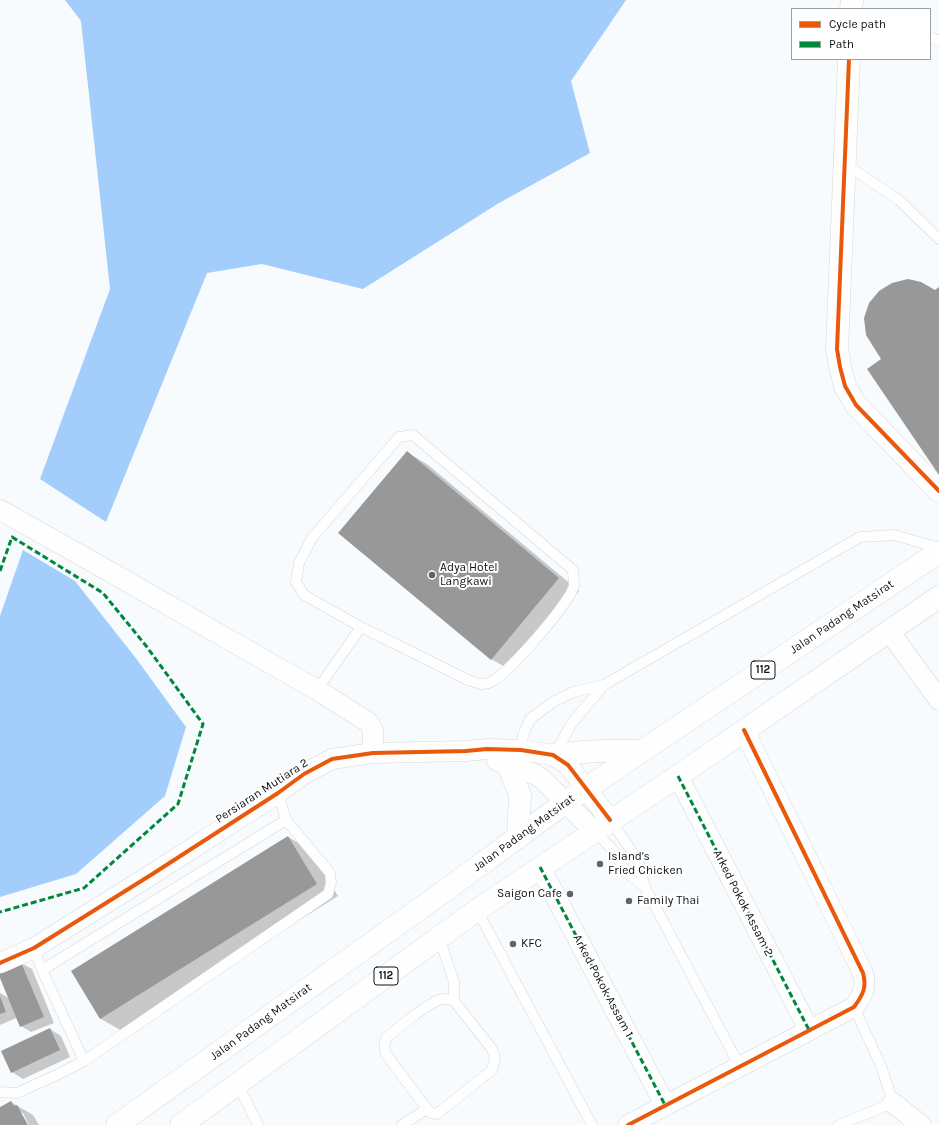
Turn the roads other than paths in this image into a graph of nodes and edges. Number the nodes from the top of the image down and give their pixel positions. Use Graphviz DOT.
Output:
graph roads {
  1 [pos="849,60"];
  2 [pos="845,164"];
  3 [pos="939,239"];
  4 [pos="939,490"];
  5 [pos="2,511"];
  6 [pos="939,548"];
  7 [pos="939,552"];
  8 [pos="939,597"];
  9 [pos="361,627"];
  10 [pos="889,631"];
  11 [pos="604,685"];
  12 [pos="317,690"];
  13 [pos="939,700"];
  14 [pos="744,730"];
  15 [pos="642,751"];
  16 [pos="373,753"];
  17 [pos="553,755"];
  18 [pos="514,757"];
  19 [pos="678,776"];
  20 [pos="586,788"];
  21 [pos="278,792"];
  22 [pos="566,802"];
  23 [pos="286,820"];
  24 [pos="602,826"];
  25 [pos="518,838"];
  26 [pos="540,867"];
  27 [pos="645,887"];
  28 [pos="477,910"];
  29 [pos="439,937"];
  30 [pos="34,948"];
  31 [pos="0,963"];
  32 [pos="42,970"];
  33 [pos="454,1001"];
  34 [pos="854,1007"];
  35 [pos="809,1030"];
  36 [pos="84,1060"];
  37 [pos="740,1067"];
  38 [pos="238,1085"];
  39 [pos="0,1092"];
  40 [pos="893,1103"];
  41 [pos="665,1105"];
  42 [pos="427,1109"];
  43 [pos="117,1125"];
  44 [pos="181,1125"];
  45 [pos="258,1125"];
  46 [pos="402,1125"];
  47 [pos="592,1125"];
  48 [pos="628,1125"];
  49 [pos="839,1125"];
  50 [pos="920,1125"];
  1 -- 2 [label="main road"];
  2 -- 3 [label="lane"];
  2 -- 4 [label="main road"];
  5 -- 12 [label="street"];
  6 -- 11 [label="lane"];
  7 -- 15 [label="main road, Jalan Padang Matsirat / 112"];
  8 -- 10 [label="main road, 112"];
  9 -- 9 [label="lane"];
  9 -- 12 [label="lane"];
  10 -- 13 [label="street"];
  10 -- 14 [label="main road, 112"];
  11 -- 17 [label="lane"];
  11 -- 18 [label="lane"];
  12 -- 16 [label="street"];
  14 -- 19 [label="main road, 112"];
  14 -- 34 [label="street"];
  15 -- 17 [label="main road"];
  15 -- 20 [label="main road, Jalan Padang Matsirat / 112"];
  16 -- 18 [label="street, Persiaran Mutiara 2"];
  16 -- 21 [label="street, Persiaran Mutiara 2"];
  17 -- 18 [label="street, Persiaran Mutiara 2"];
  17 -- 20 [label="street, Persiaran Mutiara 2"];
  18 -- 22 [label="street, Persiaran Mutiara 2"];
  18 -- 25 [label="main road"];
  19 -- 24 [label="main road, 112"];
  19 -- 35 [label="street, Arked Pokok Assam 2"];
  20 -- 22 [label="main road, Jalan Padang Matsirat / 112"];
  20 -- 24 [label="street, Persiaran Mutiara 2"];
  21 -- 23 [label="lane"];
  21 -- 30 [label="street, Persiaran Mutiara 2"];
  22 -- 24 [label="street, Persiaran Mutiara 2"];
  22 -- 25 [label="main road, Jalan Padang Matsirat / 112"];
  23 -- 32 [label="lane"];
  23 -- 36 [label="lane"];
  24 -- 26 [label="main road, 112"];
  24 -- 27 [label="lane"];
  24 -- 27 [label="lane"];
  25 -- 43 [label="main road, Jalan Padang Matsirat / 112"];
  26 -- 28 [label="main road, 112"];
  26 -- 41 [label="street, Arked Pokok Assam 1"];
  27 -- 37 [label="lane"];
  28 -- 29 [label="main road, 112"];
  28 -- 47 [label="lane"];
  29 -- 33 [label="lane"];
  29 -- 38 [label="main road, 112"];
  30 -- 31 [label="street, Persiaran Mutiara 2"];
  30 -- 32 [label="lane"];
  32 -- 36 [label="lane"];
  33 -- 42 [label="lane"];
  33 -- 42 [label="lane"];
  34 -- 35 [label="street"];
  34 -- 40 [label="lane"];
  35 -- 37 [label="street"];
  36 -- 39 [label="lane"];
  37 -- 41 [label="street"];
  38 -- 44 [label="main road, 112"];
  38 -- 45 [label="lane"];
  40 -- 49 [label="lane"];
  40 -- 50 [label="street"];
  41 -- 48 [label="street"];
  42 -- 46 [label="lane"];
}
